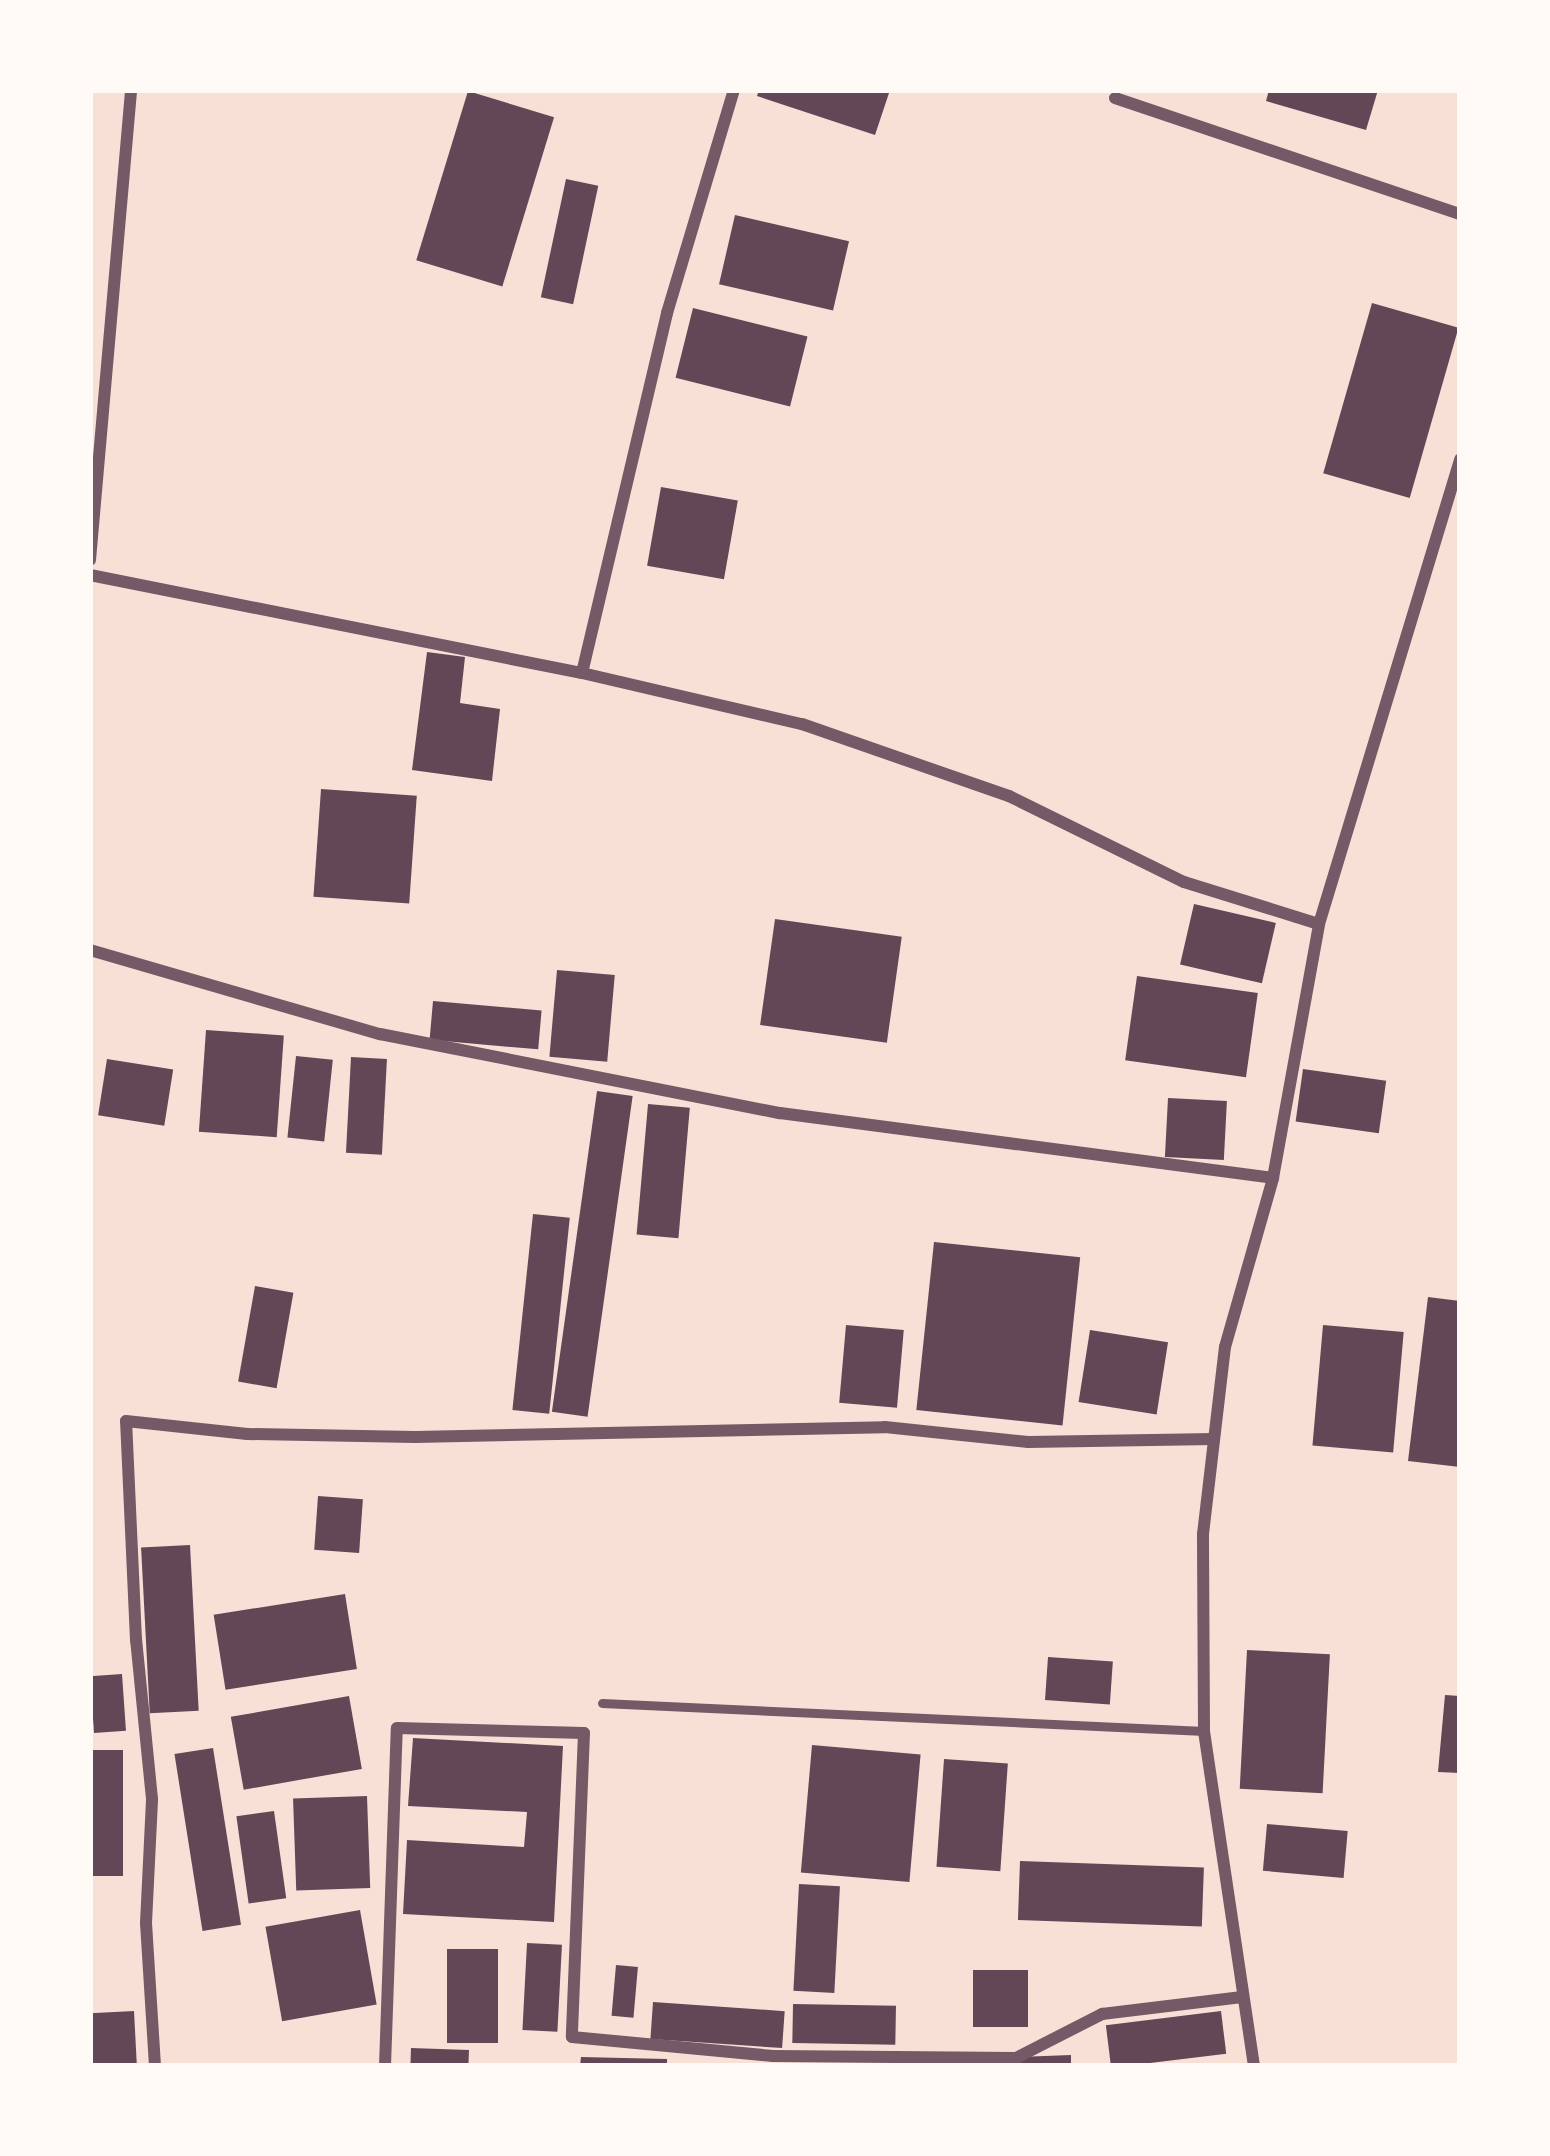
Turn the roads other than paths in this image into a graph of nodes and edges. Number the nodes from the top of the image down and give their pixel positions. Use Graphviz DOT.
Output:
graph roads {
  1 [pos="131,90"];
  2 [pos="734,90"];
  3 [pos="1115,98"];
  4 [pos="1460,214"];
  5 [pos="1460,459"];
  6 [pos="90,560"];
  7 [pos="90,575"];
  8 [pos="582,674"];
  9 [pos="1318,924"];
  10 [pos="90,950"];
  11 [pos="1273,1178"];
  12 [pos="1214,1439"];
  13 [pos="602,1702"];
  14 [pos="1204,1732"];
  15 [pos="1242,1997"];
  16 [pos="155,2066"];
  17 [pos="385,2066"];
  18 [pos="1254,2066"];
  1 -- 6 [label="street"];
  2 -- 8 [label="street"];
  3 -- 4 [label="street"];
  5 -- 9 [label="street"];
  7 -- 8 [label="street"];
  8 -- 9 [label="street"];
  9 -- 11 [label="street"];
  10 -- 11 [label="street"];
  11 -- 12 [label="street"];
  12 -- 14 [label="street"];
  12 -- 16 [label="street"];
  13 -- 14 [label="lane"];
  14 -- 15 [label="street"];
  15 -- 17 [label="street"];
  15 -- 18 [label="street"];
}
